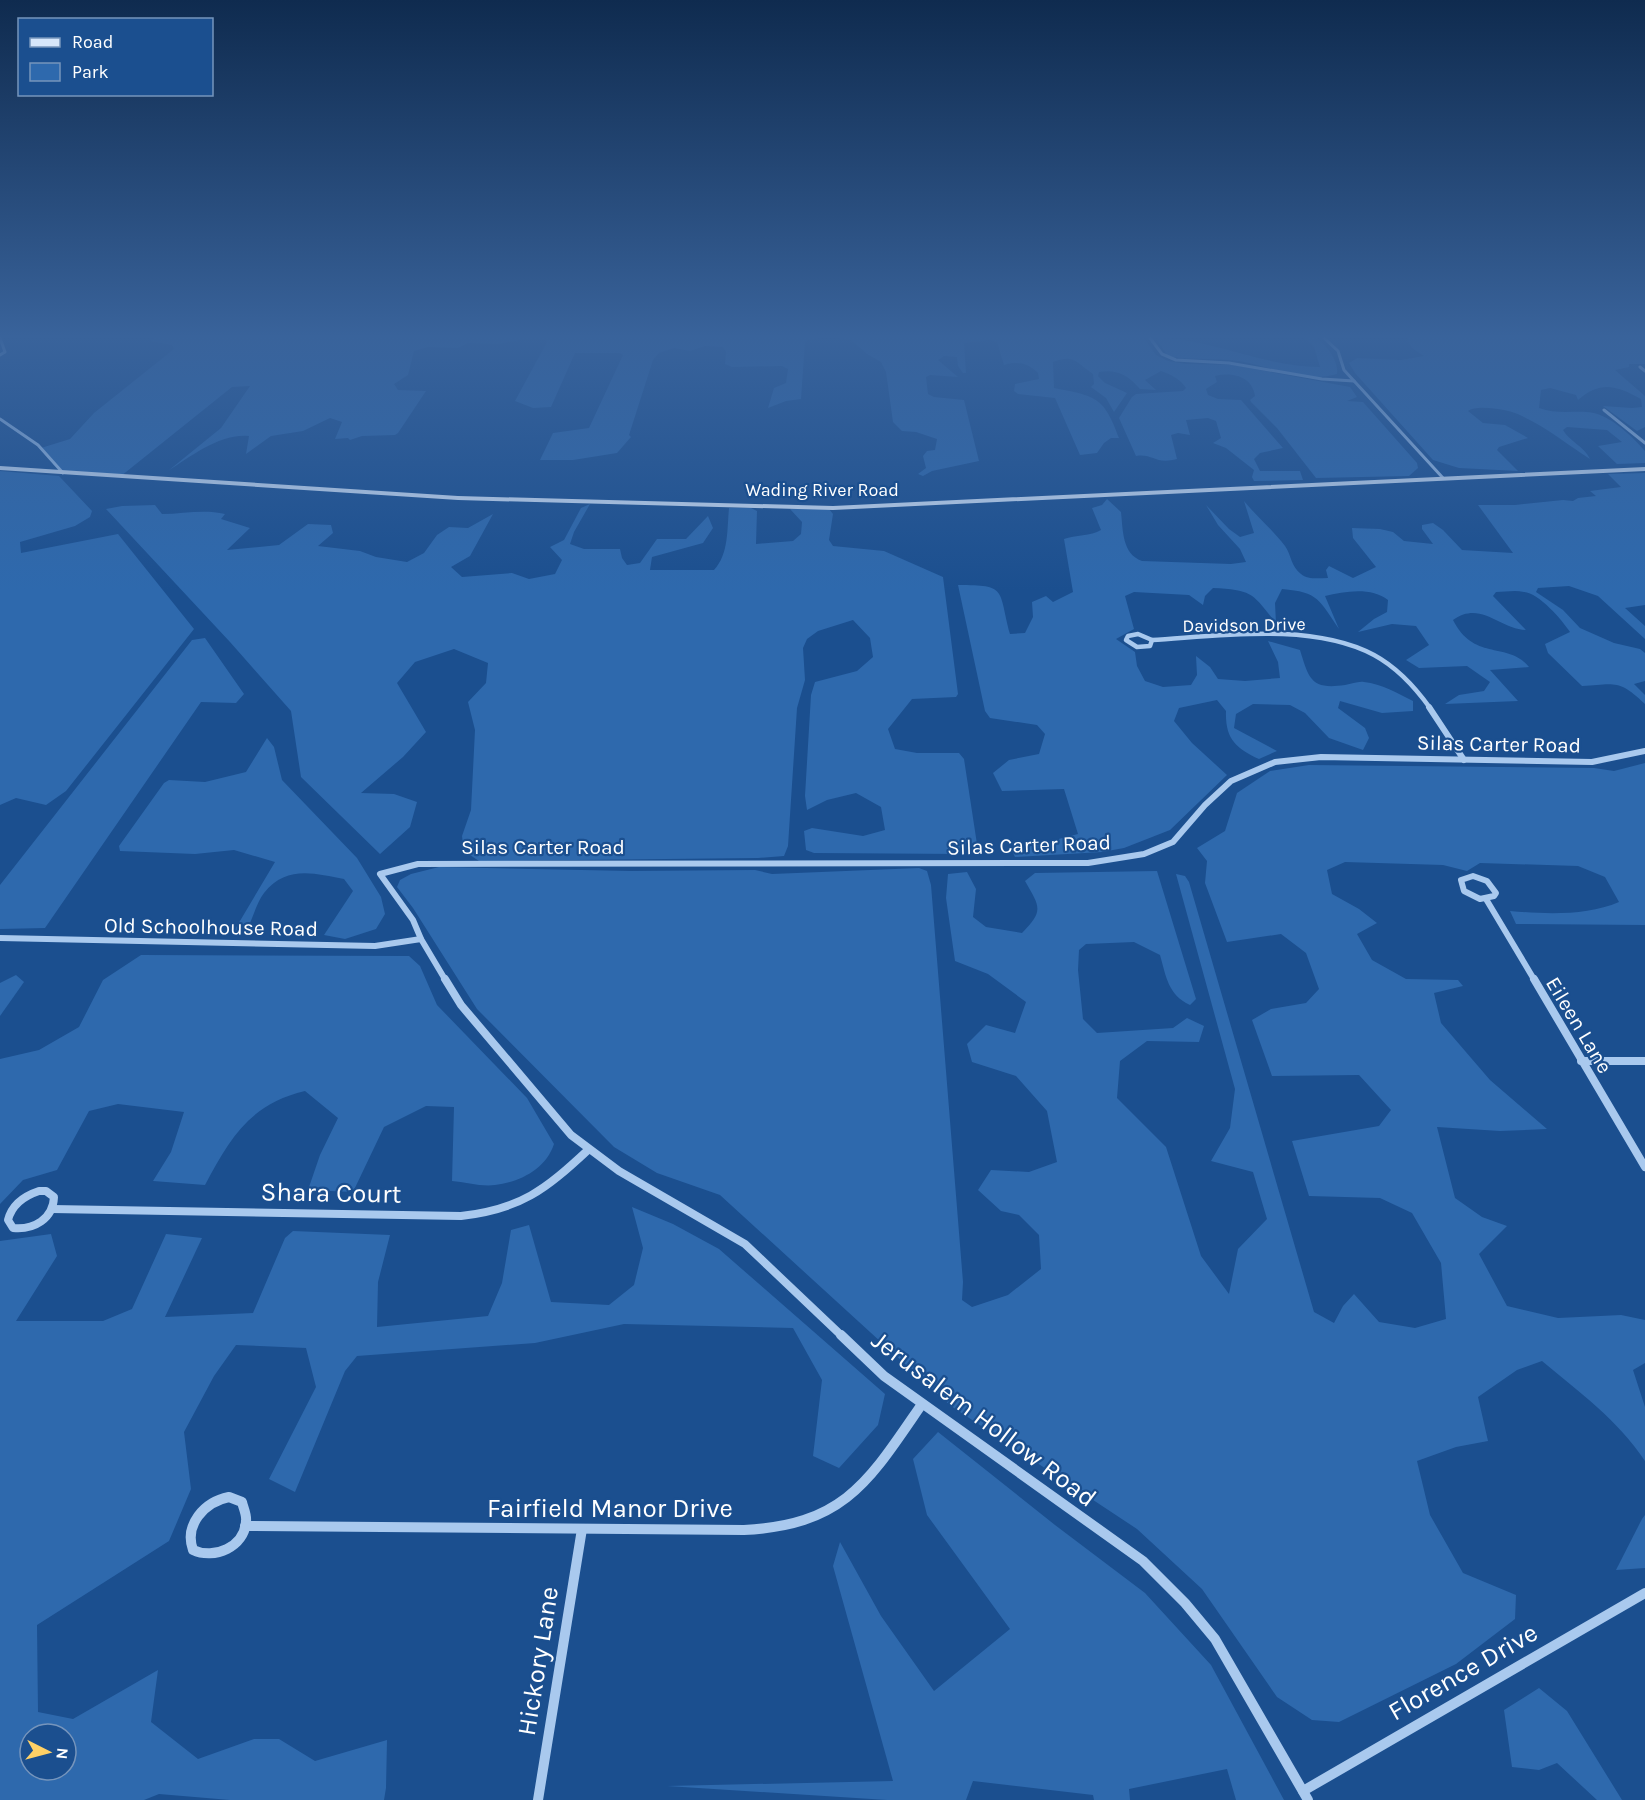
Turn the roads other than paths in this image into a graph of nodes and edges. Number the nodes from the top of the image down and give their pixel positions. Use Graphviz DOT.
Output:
graph roads {
  1 [pos="5,422"];
  2 [pos="1392,422"];
  3 [pos="1619,422"];
  4 [pos="1645,443"];
  5 [pos="0,468"];
  6 [pos="1645,469"];
  7 [pos="63,473"];
  8 [pos="1443,478"];
  9 [pos="1152,640"];
  10 [pos="1645,751"];
  11 [pos="1464,760"];
  12 [pos="380,874"];
  13 [pos="1486,899"];
  14 [pos="0,938"];
  15 [pos="421,939"];
  16 [pos="1581,1061"];
  17 [pos="1645,1061"];
  18 [pos="588,1150"];
  19 [pos="1645,1167"];
  20 [pos="52,1209"];
  21 [pos="922,1404"];
  22 [pos="245,1526"];
  23 [pos="582,1529"];
  24 [pos="1645,1593"];
  25 [pos="1305,1796"];
  26 [pos="538,1800"];
  1 -- 7 [label="street"];
  2 -- 8 [label="street"];
  3 -- 4 [label="street"];
  5 -- 7 [label="main road, Wading River Road"];
  6 -- 8 [label="main road, Wading River Road"];
  7 -- 8 [label="main road, Wading River Road"];
  9 -- 9 [label="street, Davidson Drive"];
  9 -- 11 [label="street, Davidson Drive"];
  10 -- 11 [label="street, Silas Carter Road"];
  11 -- 12 [label="street, Silas Carter Road"];
  12 -- 15 [label="street, Jerusalem Hollow Road"];
  13 -- 13 [label="street, Eileen Lane"];
  13 -- 16 [label="street, Eileen Lane"];
  14 -- 15 [label="street, Old Schoolhouse Road"];
  15 -- 18 [label="street, Jerusalem Hollow Road"];
  16 -- 17 [label="street"];
  16 -- 19 [label="street, Eileen Lane"];
  18 -- 20 [label="street, Shara Court"];
  18 -- 21 [label="street, Jerusalem Hollow Road"];
  20 -- 20 [label="street"];
  21 -- 23 [label="street, Fairfield Manor Drive"];
  21 -- 25 [label="street, Jerusalem Hollow Road"];
  22 -- 22 [label="street"];
  22 -- 23 [label="street, Fairfield Manor Drive"];
  23 -- 26 [label="street, Hickory Lane"];
  24 -- 25 [label="street, Florence Drive"];
}
